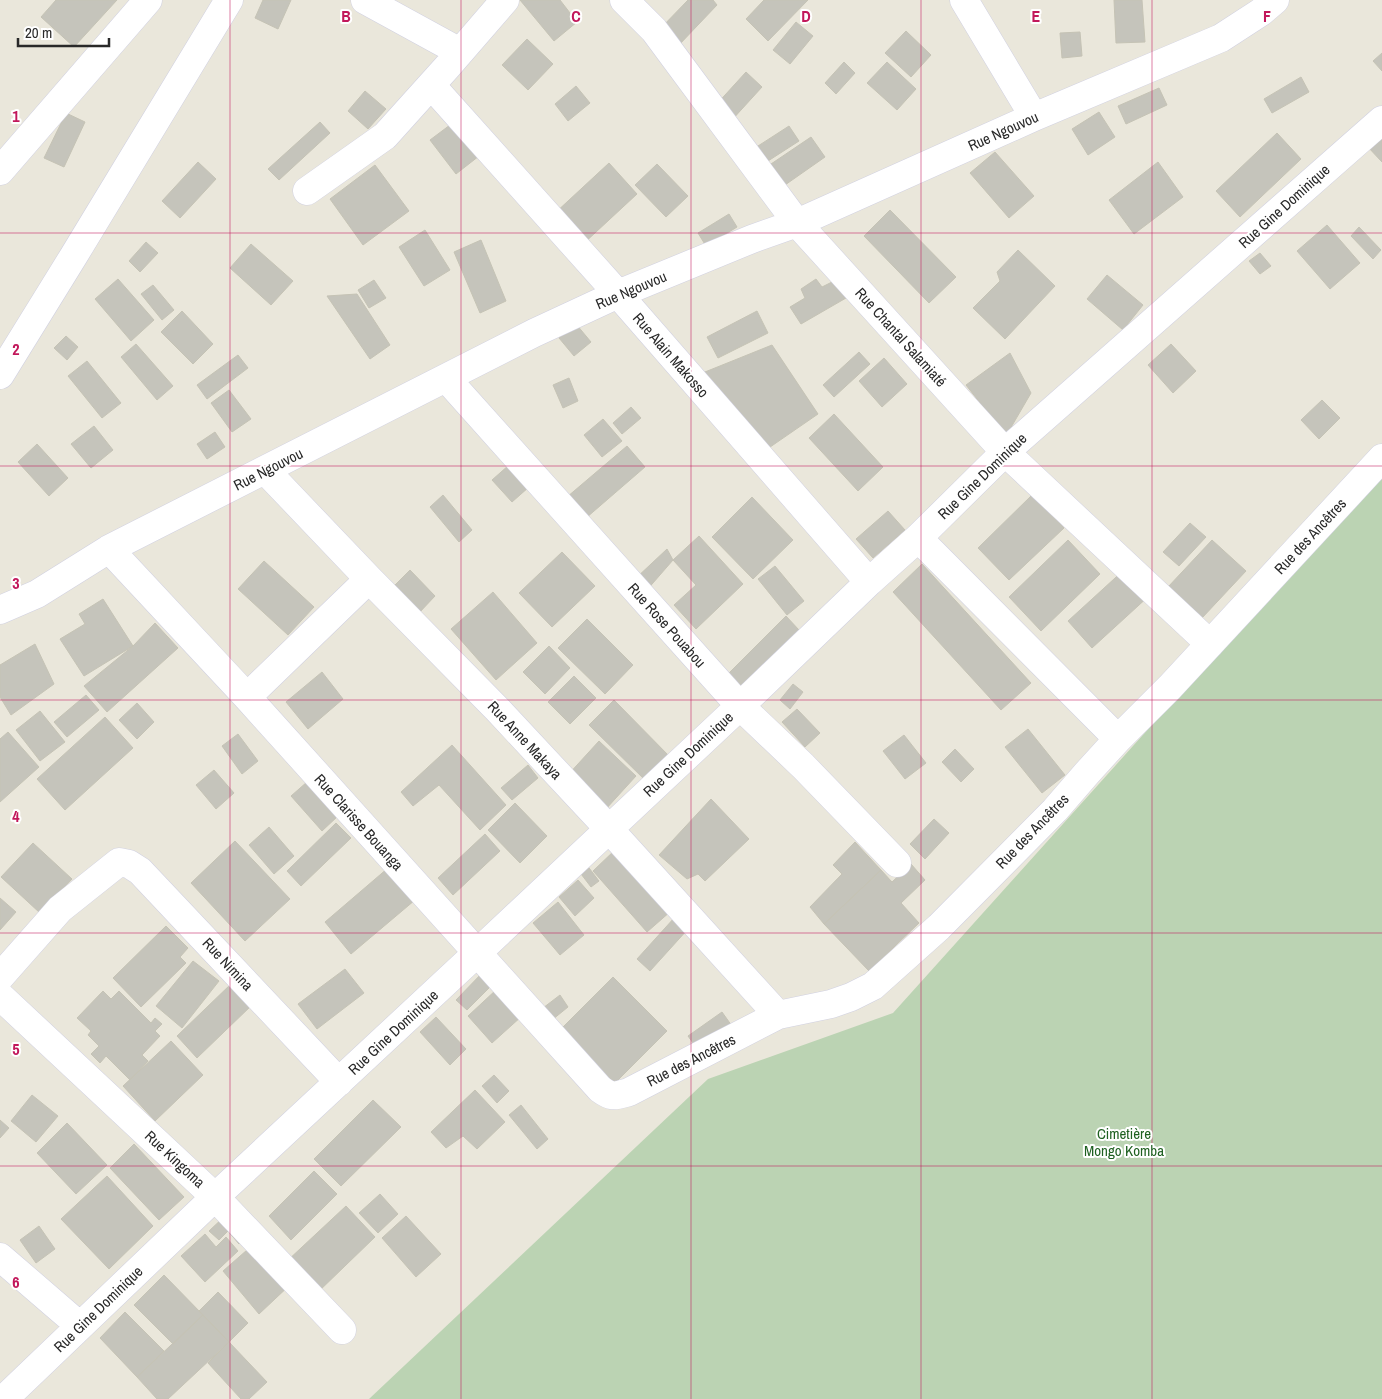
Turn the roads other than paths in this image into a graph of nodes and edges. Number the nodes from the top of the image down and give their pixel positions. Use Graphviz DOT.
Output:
graph roads {
  1 [pos="148,0"];
  2 [pos="365,0"];
  3 [pos="504,0"];
  4 [pos="624,0"];
  5 [pos="964,0"];
  6 [pos="1275,0"];
  7 [pos="219,3"];
  8 [pos="460,52"];
  9 [pos="431,85"];
  10 [pos="1034,117"];
  11 [pos="1382,120"];
  12 [pos="0,171"];
  13 [pos="307,191"];
  14 [pos="797,223"];
  15 [pos="618,294"];
  16 [pos="0,375"];
  17 [pos="446,378"];
  18 [pos="1005,452"];
  19 [pos="1382,458"];
  20 [pos="265,470"];
  21 [pos="918,538"];
  22 [pos="109,549"];
  23 [pos="369,579"];
  24 [pos="869,582"];
  25 [pos="0,610"];
  26 [pos="1210,644"];
  27 [pos="247,697"];
  28 [pos="740,706"];
  29 [pos="1118,739"];
  30 [pos="609,829"];
  31 [pos="897,863"];
  32 [pos="477,953"];
  33 [pos="0,976"];
  34 [pos="0,996"];
  35 [pos="778,1015"];
  36 [pos="339,1082"];
  37 [pos="608,1095"];
  38 [pos="215,1197"];
  39 [pos="0,1257"];
  40 [pos="80,1326"];
  41 [pos="342,1330"];
  42 [pos="4,1399"];
  1 -- 12 [label="street"];
  2 -- 8 [label="street"];
  3 -- 8 [label="street"];
  4 -- 14 [label="street, Rue Chantal Salamiaté"];
  5 -- 10 [label="street"];
  6 -- 10 [label="street, Rue Ngouvou"];
  7 -- 16 [label="street"];
  8 -- 9 [label="street"];
  9 -- 13 [label="street"];
  9 -- 15 [label="street, Rue Alain Makosso"];
  10 -- 14 [label="street, Rue Ngouvou"];
  11 -- 18 [label="street, Rue Gine Dominique"];
  14 -- 15 [label="street, Rue Ngouvou"];
  14 -- 18 [label="street, Rue Chantal Salamiaté"];
  15 -- 17 [label="street, Rue Ngouvou"];
  15 -- 24 [label="street, Rue Alain Makosso"];
  17 -- 20 [label="street, Rue Ngouvou"];
  17 -- 28 [label="street, Rue Rose Pouabou"];
  18 -- 21 [label="street, Rue Gine Dominique"];
  18 -- 26 [label="street, Rue Chantal Salamiaté"];
  19 -- 26 [label="street, Rue des Ancêtres"];
  20 -- 22 [label="street, Rue Ngouvou"];
  20 -- 23 [label="street, Rue Anne Makaya"];
  21 -- 24 [label="street, Rue Gine Dominique"];
  21 -- 29 [label="street"];
  22 -- 25 [label="street, Rue Ngouvou"];
  22 -- 27 [label="street, Rue Clarisse Bouanga"];
  23 -- 27 [label="street"];
  23 -- 30 [label="street, Rue Anne Makaya"];
  24 -- 28 [label="street, Rue Gine Dominique"];
  26 -- 29 [label="street, Rue des Ancêtres"];
  27 -- 32 [label="street, Rue Clarisse Bouanga"];
  28 -- 30 [label="street, Rue Gine Dominique"];
  28 -- 31 [label="street, Rue Rose Pouabou"];
  29 -- 35 [label="street, Rue des Ancêtres"];
  30 -- 32 [label="street, Rue Gine Dominique"];
  30 -- 35 [label="street, Rue Anne Makaya"];
  32 -- 36 [label="street, Rue Gine Dominique"];
  32 -- 37 [label="street, Rue Clarisse Bouanga"];
  33 -- 36 [label="street, Rue Nimina"];
  34 -- 38 [label="street, Rue Kingoma"];
  35 -- 37 [label="street, Rue des Ancêtres"];
  36 -- 38 [label="street, Rue Gine Dominique"];
  38 -- 40 [label="street, Rue Gine Dominique"];
  38 -- 41 [label="street, Rue Kingoma"];
  39 -- 40 [label="street"];
  40 -- 42 [label="street, Rue Gine Dominique"];
}
